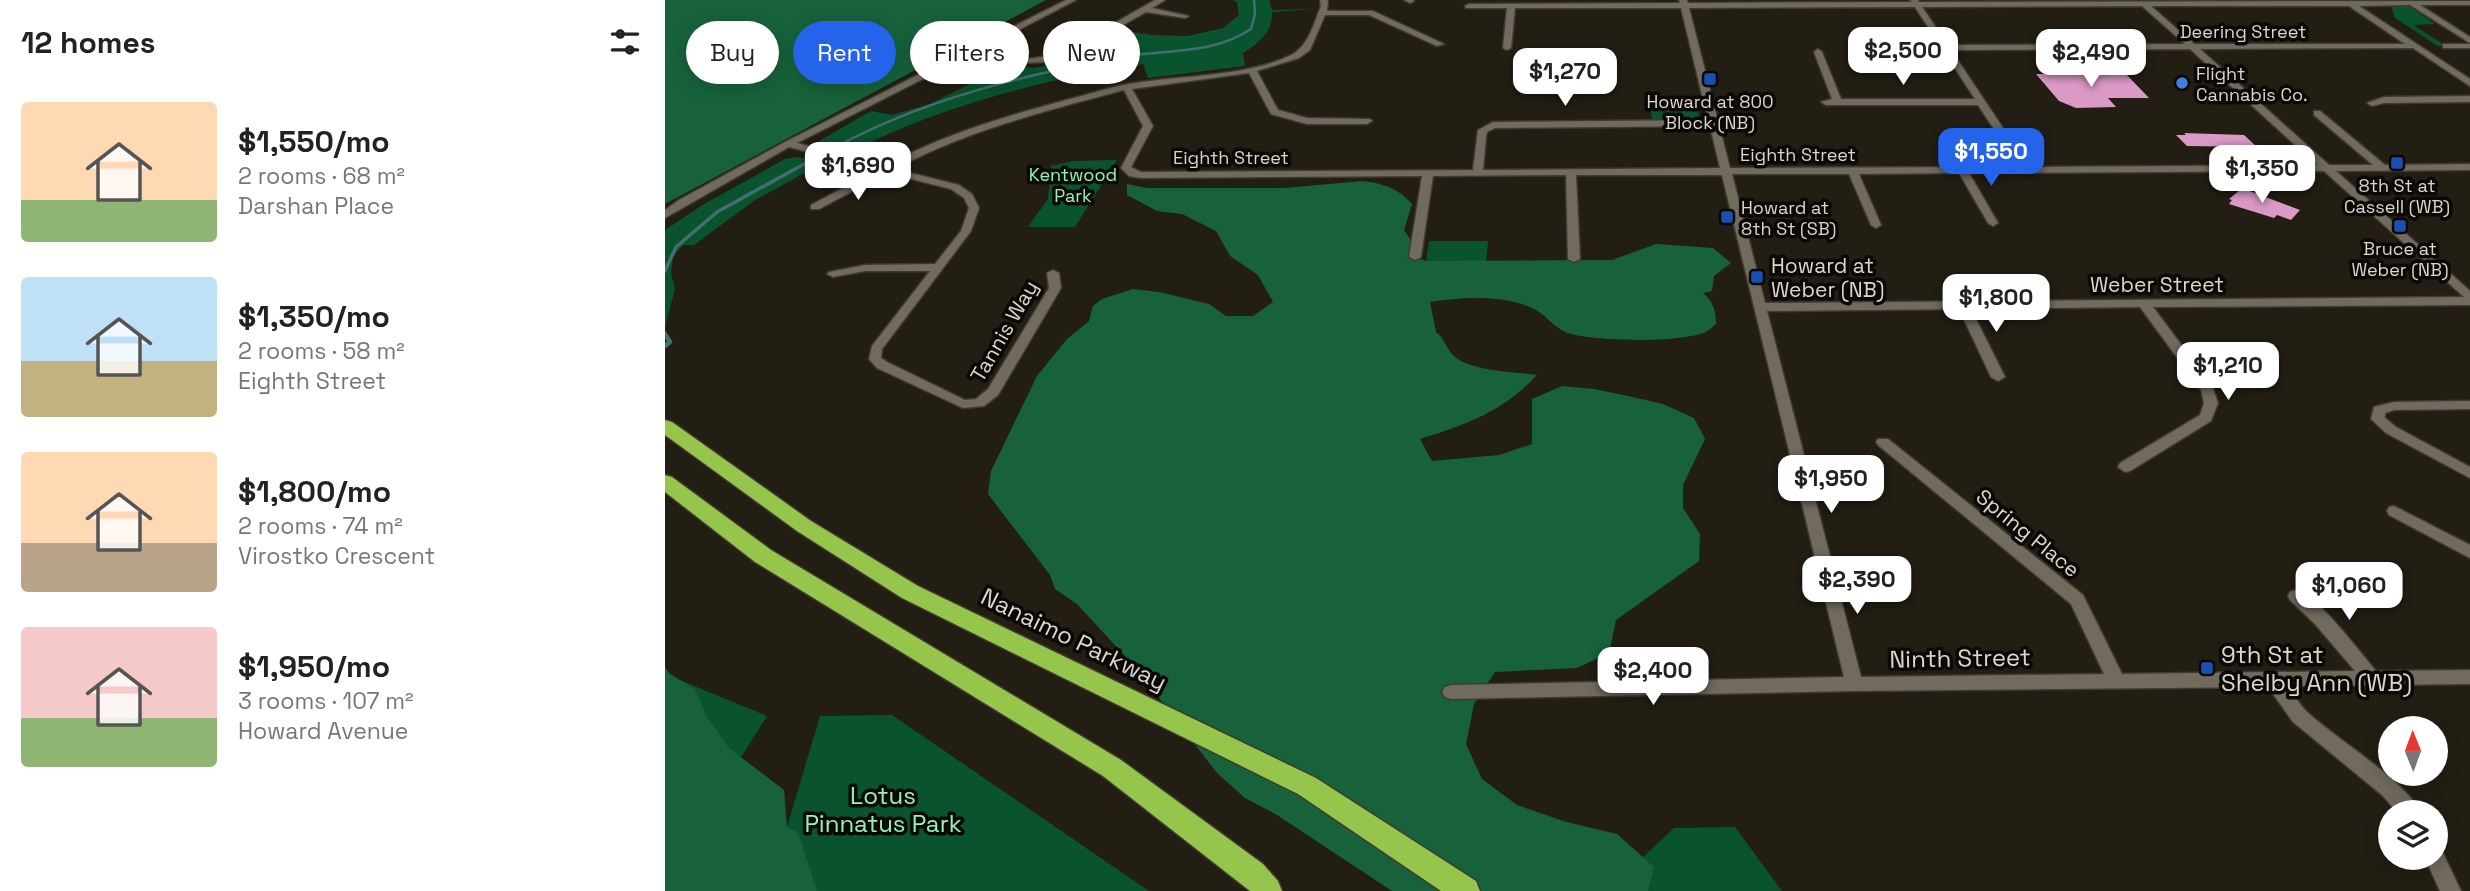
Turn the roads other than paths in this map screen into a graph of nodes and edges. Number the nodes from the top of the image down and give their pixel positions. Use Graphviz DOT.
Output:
graph roads {
  1 [pos="1072,0"];
  2 [pos="1161,0"];
  3 [pos="1324,0"];
  4 [pos="2370,1"];
  5 [pos="1915,2"];
  6 [pos="2142,2"];
  7 [pos="1684,3"];
  8 [pos="2350,3"];
  9 [pos="2412,3"];
  10 [pos="2470,3"];
  11 [pos="1469,6"];
  12 [pos="1511,6"];
  13 [pos="1147,10"];
  14 [pos="1323,13"];
  15 [pos="1185,16"];
  16 [pos="1029,22"];
  17 [pos="1440,44"];
  18 [pos="2470,44"];
  19 [pos="2415,46"];
  20 [pos="2446,46"];
  21 [pos="2192,47"];
  22 [pos="1507,48"];
  23 [pos="1945,48"];
  24 [pos="1818,52"];
  25 [pos="1029,62"];
  26 [pos="1252,70"];
  27 [pos="910,82"];
  28 [pos="2470,83"];
  29 [pos="1127,87"];
  30 [pos="2470,99"];
  31 [pos="1826,102"];
  32 [pos="1838,102"];
  33 [pos="1981,102"];
  34 [pos="2372,103"];
  35 [pos="2317,113"];
  36 [pos="1367,121"];
  37 [pos="1715,123"];
  38 [pos="788,144"];
  39 [pos="2470,167"];
  40 [pos="2327,168"];
  41 [pos="2383,168"];
  42 [pos="887,169"];
  43 [pos="1962,170"];
  44 [pos="2026,170"];
  45 [pos="1853,171"];
  46 [pos="1725,172"];
  47 [pos="1428,173"];
  48 [pos="1571,173"];
  49 [pos="1478,174"];
  50 [pos="815,207"];
  51 [pos="665,215"];
  52 [pos="1993,223"];
  53 [pos="1876,225"];
  54 [pos="1415,257"];
  55 [pos="1574,259"];
  56 [pos="939,267"];
  57 [pos="1053,273"];
  58 [pos="833,274"];
  59 [pos="2470,299"];
  60 [pos="2144,304"];
  61 [pos="1963,305"];
  62 [pos="1760,307"];
  63 [pos="1998,377"];
  64 [pos="2470,405"];
  65 [pos="665,426"];
  66 [pos="1882,442"];
  67 [pos="2125,467"];
  68 [pos="2470,472"];
  69 [pos="665,482"];
  70 [pos="2394,511"];
  71 [pos="2470,552"];
  72 [pos="2296,596"];
  73 [pos="2470,677"];
  74 [pos="2372,678"];
  75 [pos="2272,679"];
  76 [pos="2116,680"];
  77 [pos="1854,684"];
  78 [pos="1451,692"];
  79 [pos="2399,800"];
  80 [pos="2441,870"];
  81 [pos="1268,891"];
  82 [pos="1466,891"];
  83 [pos="2451,891"];
  1 -- 16 [label="street"];
  2 -- 13 [label="street"];
  3 -- 14 [label="street"];
  4 -- 8 [label="street"];
  4 -- 9 [label="street"];
  5 -- 6 [label="street"];
  5 -- 7 [label="street"];
  5 -- 23 [label="street"];
  6 -- 8 [label="street"];
  6 -- 21 [label="street"];
  7 -- 12 [label="street"];
  7 -- 37 [label="street"];
  8 -- 19 [label="street"];
  9 -- 10 [label="street"];
  9 -- 18 [label="street"];
  11 -- 12 [label="street"];
  12 -- 22 [label="street"];
  13 -- 15 [label="street"];
  13 -- 25 [label="street"];
  14 -- 17 [label="street"];
  14 -- 26 [label="street"];
  18 -- 20 [label="street"];
  19 -- 21 [label="street, Deering Street"];
  19 -- 28 [label="street"];
  21 -- 23 [label="street, Deering Street"];
  21 -- 40 [label="street"];
  23 -- 33 [label="street"];
  24 -- 32 [label="street"];
  26 -- 29 [label="street"];
  26 -- 36 [label="street"];
  27 -- 38 [label="street"];
  29 -- 42 [label="street"];
  29 -- 47 [label="street, Eighth Street"];
  30 -- 34 [label="street"];
  31 -- 32 [label="street"];
  32 -- 33 [label="street"];
  33 -- 44 [label="street"];
  35 -- 41 [label="street"];
  37 -- 46 [label="street"];
  37 -- 49 [label="street"];
  38 -- 42 [label="street"];
  38 -- 51 [label="street"];
  39 -- 41 [label="street, Eighth Street"];
  40 -- 41 [label="street, Eighth Street"];
  40 -- 44 [label="street, Eighth Street"];
  40 -- 59 [label="street"];
  42 -- 50 [label="street"];
  42 -- 56 [label="street"];
  43 -- 44 [label="street, Eighth Street"];
  43 -- 45 [label="street, Eighth Street"];
  43 -- 52 [label="street"];
  45 -- 46 [label="street, Eighth Street"];
  45 -- 53 [label="street"];
  46 -- 48 [label="street, Eighth Street"];
  46 -- 62 [label="street"];
  47 -- 49 [label="street, Eighth Street"];
  47 -- 54 [label="street"];
  48 -- 49 [label="street, Eighth Street"];
  48 -- 55 [label="street"];
  56 -- 57 [label="street, Tannis Way"];
  56 -- 58 [label="street"];
  59 -- 60 [label="street, Weber Street"];
  60 -- 61 [label="street, Weber Street"];
  60 -- 67 [label="street"];
  61 -- 62 [label="street, Weber Street"];
  61 -- 63 [label="street"];
  62 -- 77 [label="street"];
  64 -- 68 [label="street"];
  65 -- 82 [label="highway, Nanaimo Parkway"];
  66 -- 76 [label="street, Spring Place"];
  69 -- 81 [label="highway"];
  70 -- 71 [label="street"];
  72 -- 74 [label="street"];
  73 -- 74 [label="street, Ninth Street"];
  74 -- 75 [label="street, Ninth Street"];
  75 -- 76 [label="street, Ninth Street"];
  75 -- 79 [label="street"];
  76 -- 77 [label="street, Ninth Street"];
  77 -- 78 [label="street, Ninth Street"];
  80 -- 83 [label="street"];
}
